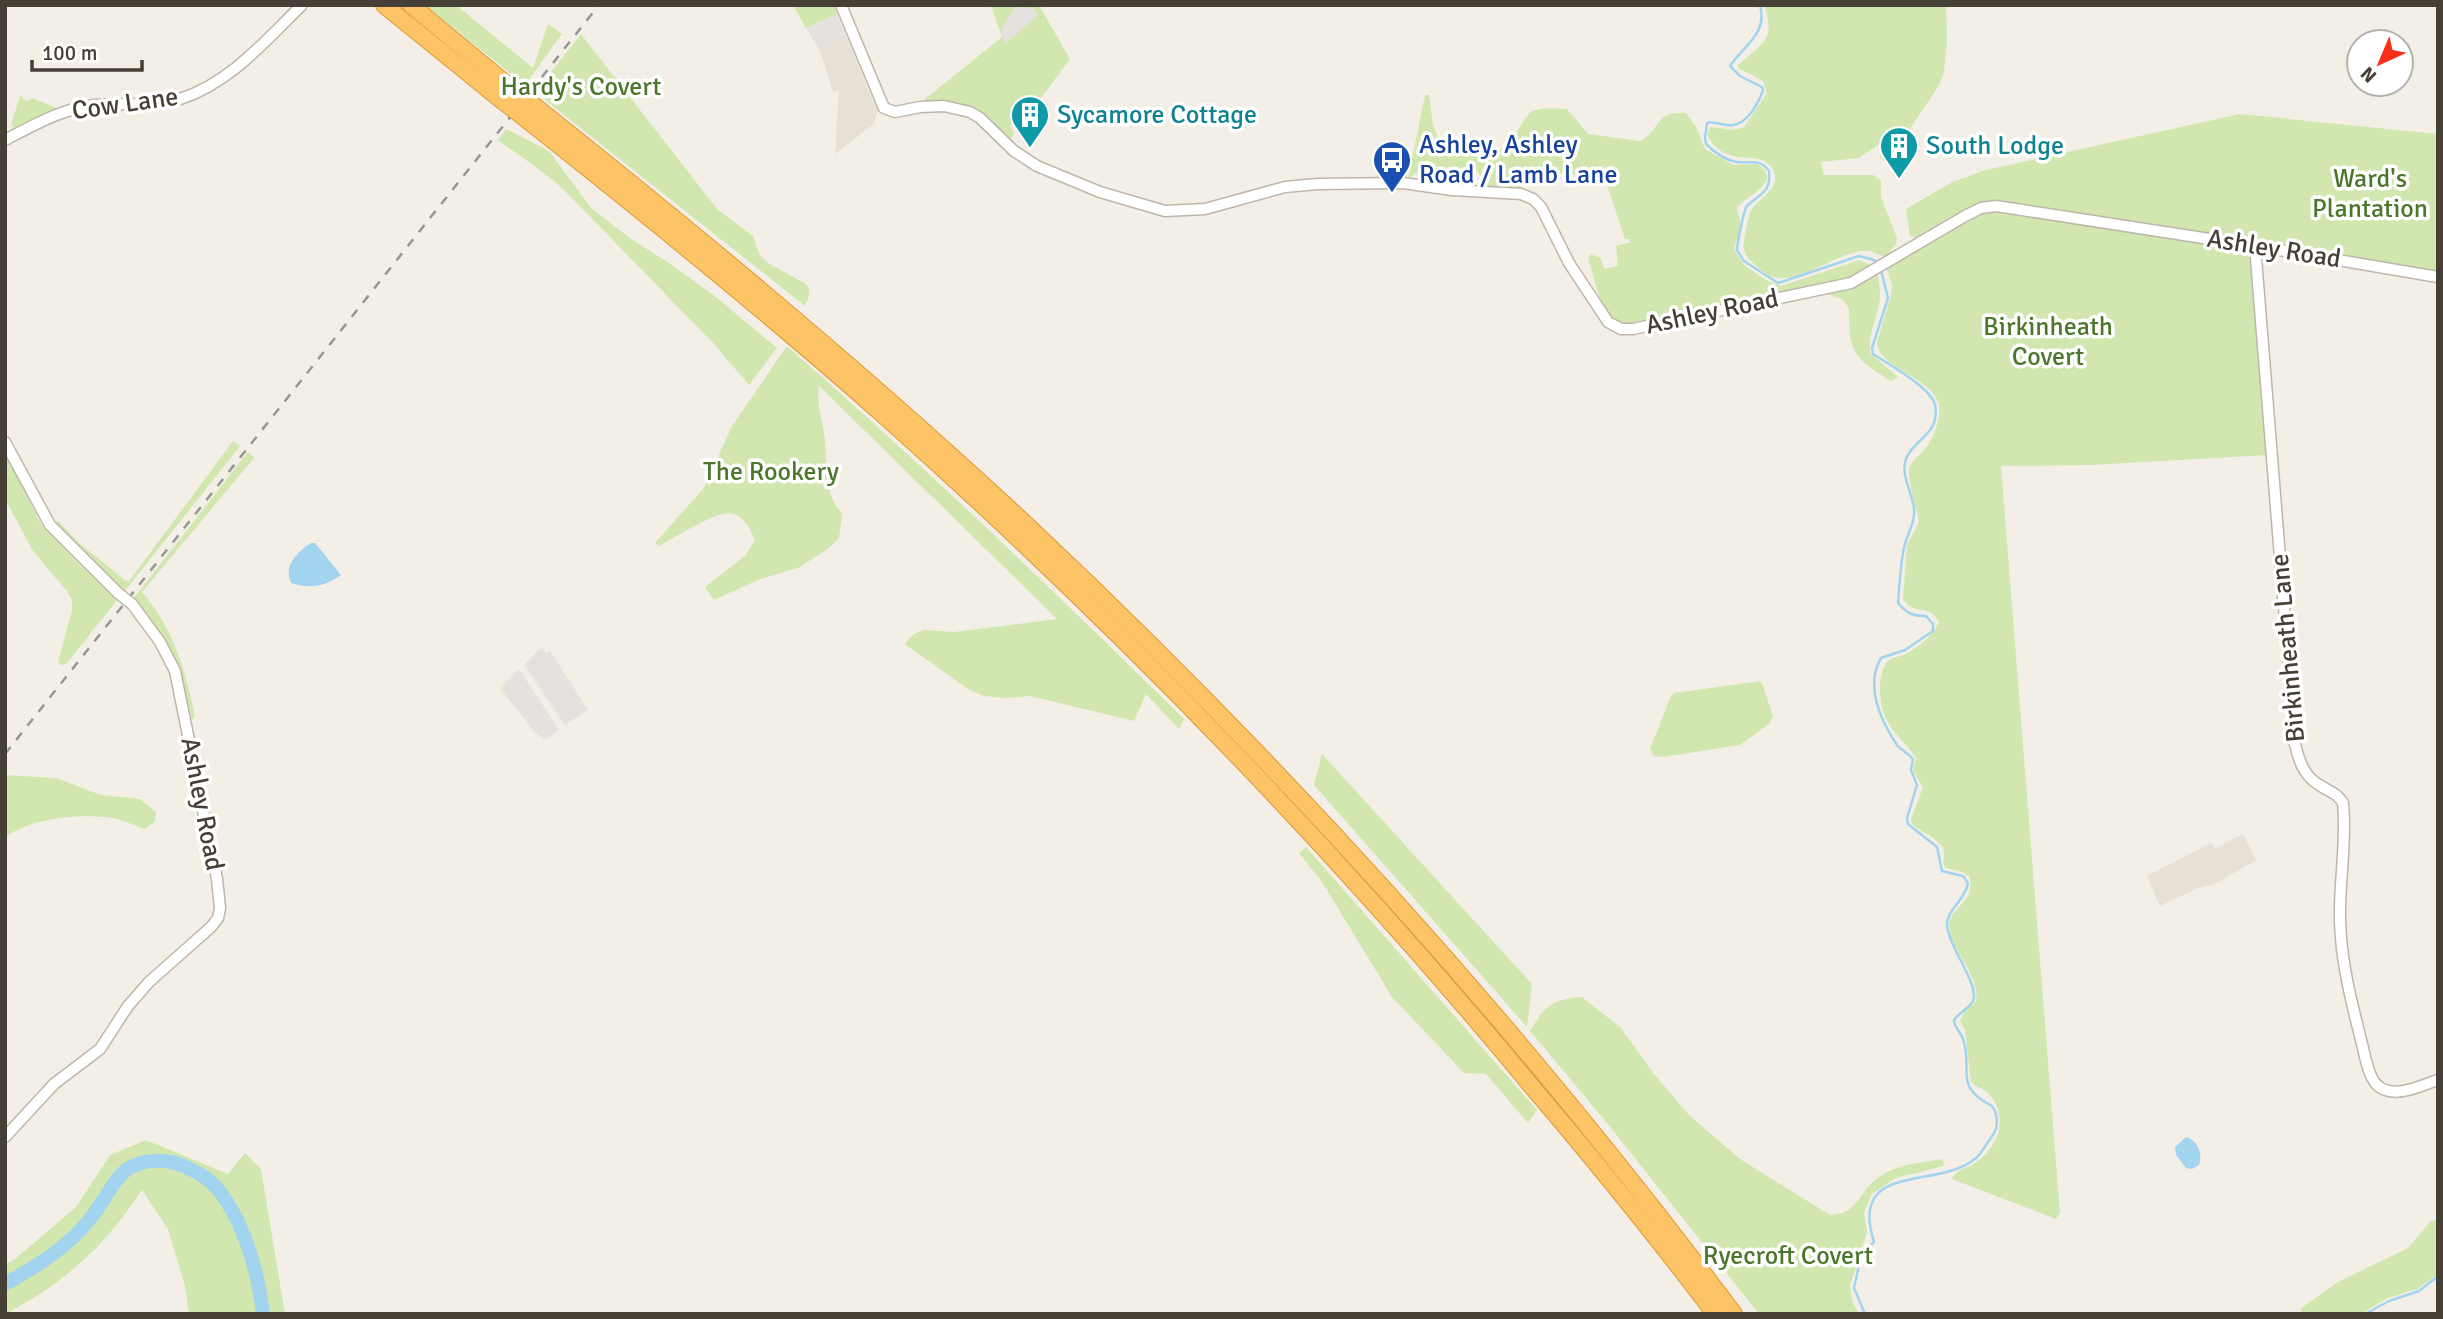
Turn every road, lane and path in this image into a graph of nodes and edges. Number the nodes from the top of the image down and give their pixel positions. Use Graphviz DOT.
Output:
graph roads {
  1 [pos="302,5"];
  2 [pos="384,5"];
  3 [pos="411,5"];
  4 [pos="841,5"];
  5 [pos="505,93"];
  6 [pos="5,140"];
  7 [pos="2255,246"];
  8 [pos="2438,277"];
  9 [pos="5,442"];
  10 [pos="2438,1080"];
  11 [pos="5,1137"];
  12 [pos="1715,1314"];
  13 [pos="1734,1314"];
  1 -- 6 [label="street, Cow Lane"];
  2 -- 5 [label="highway"];
  3 -- 5 [label="highway"];
  4 -- 7 [label="street, Ashley Road"];
  5 -- 12 [label="highway, bridge"];
  5 -- 13 [label="highway, bridge"];
  7 -- 8 [label="street, Ashley Road"];
  7 -- 10 [label="street, Birkinheath Lane"];
  9 -- 11 [label="street, Ashley Road, bridge"];
}
